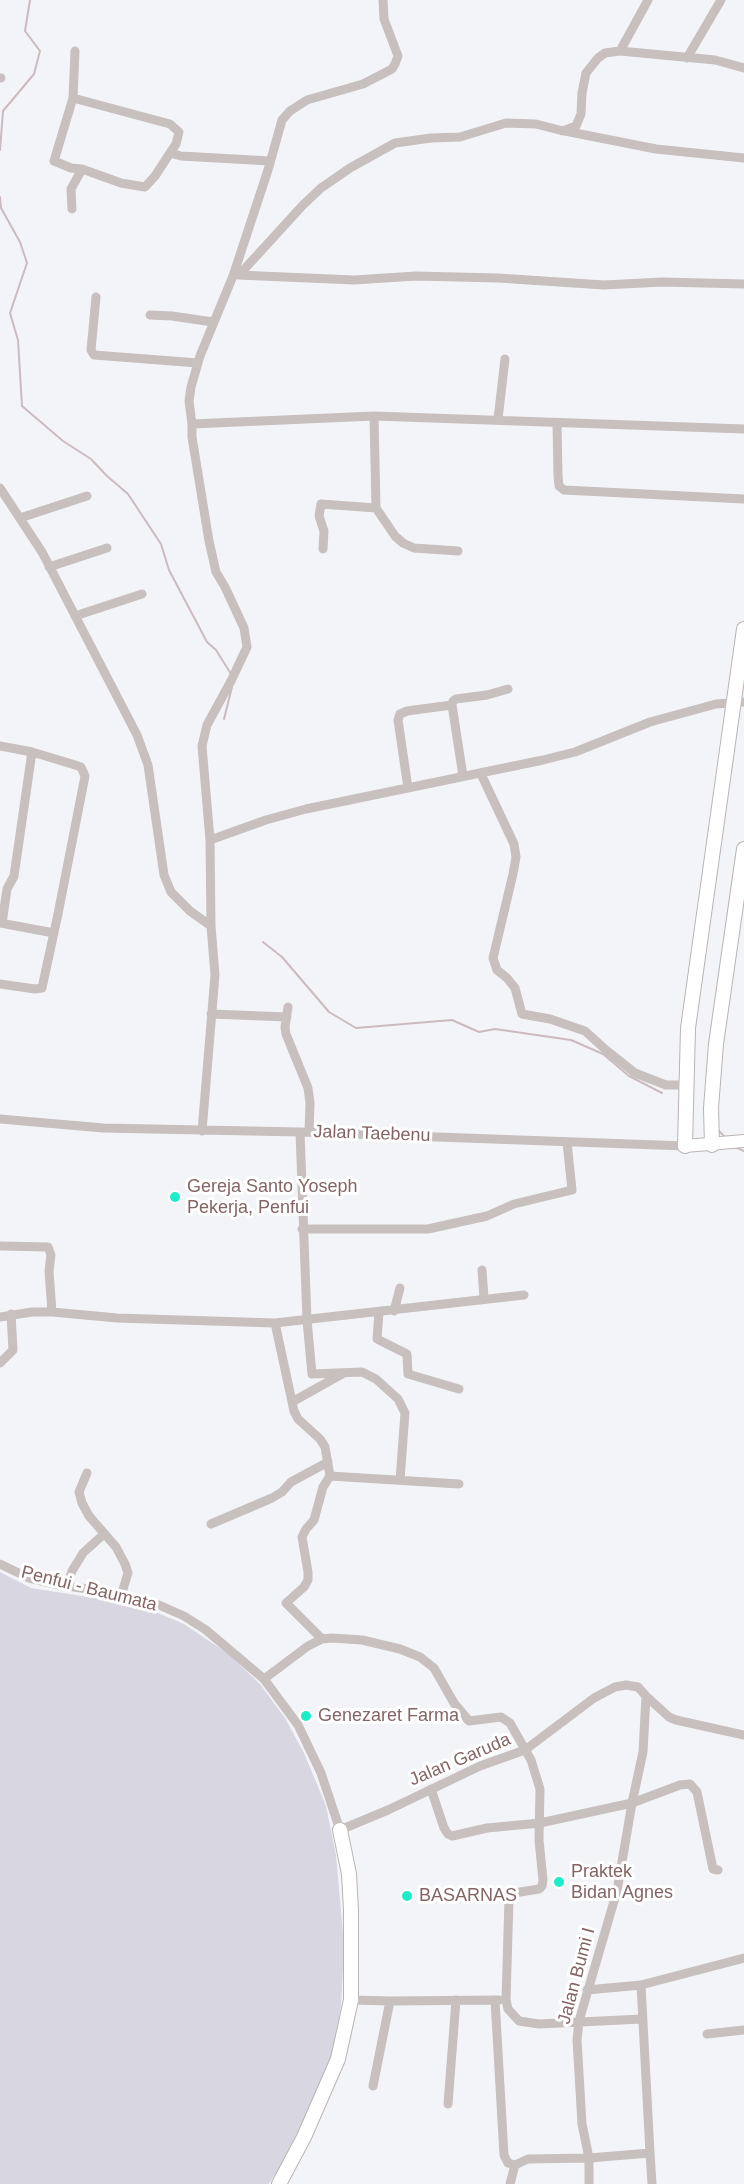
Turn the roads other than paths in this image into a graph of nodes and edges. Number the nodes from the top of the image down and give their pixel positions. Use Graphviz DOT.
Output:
graph roads {
  1 [pos="383,0"];
  2 [pos="648,0"];
  3 [pos="721,0"];
  4 [pos="75,51"];
  5 [pos="620,51"];
  6 [pos="687,58"];
  7 [pos="744,68"];
  8 [pos="73,98"];
  9 [pos="562,131"];
  10 [pos="170,153"];
  11 [pos="744,158"];
  12 [pos="270,161"];
  13 [pos="82,169"];
  14 [pos="72,209"];
  15 [pos="236,275"];
  16 [pos="744,284"];
  17 [pos="96,297"];
  18 [pos="150,315"];
  19 [pos="213,322"];
  20 [pos="505,359"];
  21 [pos="198,363"];
  22 [pos="374,416"];
  23 [pos="498,420"];
  24 [pos="557,423"];
  25 [pos="192,424"];
  26 [pos="744,429"];
  27 [pos="0,488"];
  28 [pos="87,496"];
  29 [pos="744,499"];
  30 [pos="376,508"];
  31 [pos="20,518"];
  32 [pos="107,548"];
  33 [pos="323,549"];
  34 [pos="458,551"];
  35 [pos="49,567"];
  36 [pos="142,594"];
  37 [pos="75,616"];
  38 [pos="744,629"];
  39 [pos="508,689"];
  40 [pos="740,702"];
  41 [pos="452,705"];
  42 [pos="0,746"];
  43 [pos="32,752"];
  44 [pos="481,774"];
  45 [pos="463,776"];
  46 [pos="408,788"];
  47 [pos="210,840"];
  48 [pos="744,849"];
  49 [pos="3,888"];
  50 [pos="1,923"];
  51 [pos="211,926"];
  52 [pos="54,933"];
  53 [pos="0,984"];
  54 [pos="211,1014"];
  55 [pos="686,1085"];
  56 [pos="0,1119"];
  57 [pos="202,1131"];
  58 [pos="304,1132"];
  59 [pos="567,1142"];
  60 [pos="744,1142"];
  61 [pos="718,1145"];
  62 [pos="685,1146"];
  63 [pos="302,1229"];
  64 [pos="0,1246"];
  65 [pos="482,1270"];
  66 [pos="400,1288"];
  67 [pos="524,1295"];
  68 [pos="484,1298"];
  69 [pos="394,1311"];
  70 [pos="52,1312"];
  71 [pos="379,1312"];
  72 [pos="11,1314"];
  73 [pos="0,1317"];
  74 [pos="307,1320"];
  75 [pos="275,1323"];
  76 [pos="0,1363"];
  77 [pos="347,1372"];
  78 [pos="459,1389"];
  79 [pos="292,1402"];
  80 [pos="328,1462"];
  81 [pos="87,1473"];
  82 [pos="330,1476"];
  83 [pos="400,1480"];
  84 [pos="459,1484"];
  85 [pos="211,1524"];
  86 [pos="104,1534"];
  87 [pos="0,1564"];
  88 [pos="67,1586"];
  89 [pos="121,1596"];
  90 [pos="322,1639"];
  91 [pos="264,1679"];
  92 [pos="646,1696"];
  93 [pos="744,1735"];
  94 [pos="525,1750"];
  95 [pos="431,1789"];
  96 [pos="632,1803"];
  97 [pos="540,1823"];
  98 [pos="340,1830"];
  99 [pos="718,1870"];
  100 [pos="744,1959"];
  101 [pos="641,1984"];
  102 [pos="587,1990"];
  103 [pos="351,2000"];
  104 [pos="456,2000"];
  105 [pos="495,2000"];
  106 [pos="506,2000"];
  107 [pos="390,2001"];
  108 [pos="642,2019"];
  109 [pos="579,2021"];
  110 [pos="744,2030"];
  111 [pos="707,2034"];
  112 [pos="374,2086"];
  113 [pos="448,2104"];
  114 [pos="650,2153"];
  115 [pos="589,2158"];
  116 [pos="515,2165"];
  117 [pos="279,2184"];
  118 [pos="510,2184"];
  119 [pos="589,2184"];
  120 [pos="652,2184"];
  1 -- 12 [label="street"];
  2 -- 5 [label="street"];
  3 -- 6 [label="street"];
  4 -- 8 [label="street"];
  5 -- 6 [label="street"];
  5 -- 9 [label="street"];
  6 -- 7 [label="street"];
  8 -- 10 [label="street"];
  8 -- 13 [label="street"];
  9 -- 11 [label="street"];
  9 -- 15 [label="street"];
  10 -- 12 [label="street"];
  10 -- 13 [label="street"];
  12 -- 15 [label="street"];
  13 -- 14 [label="street"];
  15 -- 16 [label="street"];
  15 -- 19 [label="street"];
  17 -- 21 [label="street"];
  18 -- 19 [label="street"];
  19 -- 21 [label="street"];
  20 -- 23 [label="street"];
  21 -- 25 [label="street"];
  22 -- 23 [label="street"];
  22 -- 25 [label="street"];
  22 -- 30 [label="street"];
  23 -- 24 [label="street"];
  24 -- 26 [label="street"];
  24 -- 29 [label="street"];
  25 -- 47 [label="street"];
  27 -- 31 [label="street"];
  28 -- 31 [label="street"];
  30 -- 33 [label="street"];
  30 -- 34 [label="street"];
  31 -- 35 [label="street"];
  32 -- 35 [label="street"];
  35 -- 37 [label="street"];
  36 -- 37 [label="street"];
  37 -- 51 [label="street"];
  38 -- 40 [label="highway"];
  39 -- 41 [label="street"];
  40 -- 44 [label="street"];
  40 -- 55 [label="highway"];
  41 -- 45 [label="street"];
  41 -- 46 [label="street"];
  42 -- 43 [label="street"];
  43 -- 49 [label="street"];
  43 -- 52 [label="street"];
  44 -- 45 [label="street"];
  44 -- 55 [label="street"];
  45 -- 46 [label="street"];
  46 -- 47 [label="street"];
  47 -- 51 [label="street"];
  48 -- 61 [label="highway"];
  49 -- 50 [label="street"];
  50 -- 52 [label="street"];
  51 -- 54 [label="street"];
  52 -- 53 [label="street"];
  54 -- 57 [label="street"];
  54 -- 58 [label="street"];
  55 -- 62 [label="highway"];
  56 -- 57 [label="street, Jalan Taebenu"];
  57 -- 58 [label="street, Jalan Taebenu"];
  58 -- 59 [label="street, Jalan Taebenu"];
  58 -- 63 [label="street"];
  59 -- 62 [label="street, Jalan Taebenu"];
  59 -- 63 [label="street"];
  60 -- 61 [label="main road, Jalan Taebenu"];
  61 -- 62 [label="main road, Jalan Taebenu"];
  63 -- 74 [label="street"];
  64 -- 70 [label="street"];
  65 -- 68 [label="street"];
  66 -- 69 [label="street"];
  67 -- 68 [label="street"];
  68 -- 69 [label="street"];
  69 -- 71 [label="street"];
  70 -- 72 [label="street"];
  70 -- 75 [label="street"];
  71 -- 74 [label="street"];
  71 -- 78 [label="street"];
  72 -- 73 [label="street"];
  72 -- 76 [label="street"];
  74 -- 75 [label="street"];
  74 -- 77 [label="street"];
  75 -- 79 [label="street"];
  77 -- 79 [label="street"];
  77 -- 83 [label="street"];
  79 -- 80 [label="street"];
  80 -- 82 [label="street"];
  80 -- 85 [label="street"];
  81 -- 86 [label="street"];
  82 -- 83 [label="street"];
  82 -- 90 [label="street"];
  83 -- 84 [label="street"];
  86 -- 88 [label="street"];
  86 -- 89 [label="street"];
  87 -- 88 [label="street, Penfui - Baumata"];
  88 -- 89 [label="street, Penfui - Baumata"];
  89 -- 91 [label="street, Penfui - Baumata"];
  90 -- 91 [label="street"];
  90 -- 94 [label="street"];
  91 -- 98 [label="street, Penfui - Baumata"];
  92 -- 93 [label="street"];
  92 -- 94 [label="street, Jalan Garuda"];
  92 -- 96 [label="street, Jalan Bumi I"];
  94 -- 95 [label="street, Jalan Garuda"];
  94 -- 97 [label="street"];
  95 -- 97 [label="street"];
  95 -- 98 [label="street, Jalan Garuda"];
  96 -- 97 [label="street"];
  96 -- 99 [label="street"];
  96 -- 102 [label="street, Jalan Bumi I"];
  97 -- 106 [label="street"];
  98 -- 103 [label="highway, Penfui - Baumata"];
  100 -- 101 [label="street"];
  101 -- 102 [label="street"];
  101 -- 108 [label="street"];
  102 -- 109 [label="street, Jalan Bumi I"];
  103 -- 107 [label="street"];
  103 -- 117 [label="highway, Penfui - Baumata"];
  104 -- 105 [label="street"];
  104 -- 107 [label="street"];
  104 -- 113 [label="street"];
  105 -- 106 [label="street"];
  105 -- 116 [label="street"];
  106 -- 109 [label="street"];
  107 -- 112 [label="street"];
  108 -- 109 [label="street"];
  108 -- 114 [label="street"];
  109 -- 115 [label="street, Jalan Bumi I"];
  110 -- 111 [label="street"];
  114 -- 115 [label="street"];
  114 -- 120 [label="street"];
  115 -- 116 [label="street"];
  115 -- 119 [label="street, Jalan Bumi I"];
  116 -- 118 [label="street"];
}
